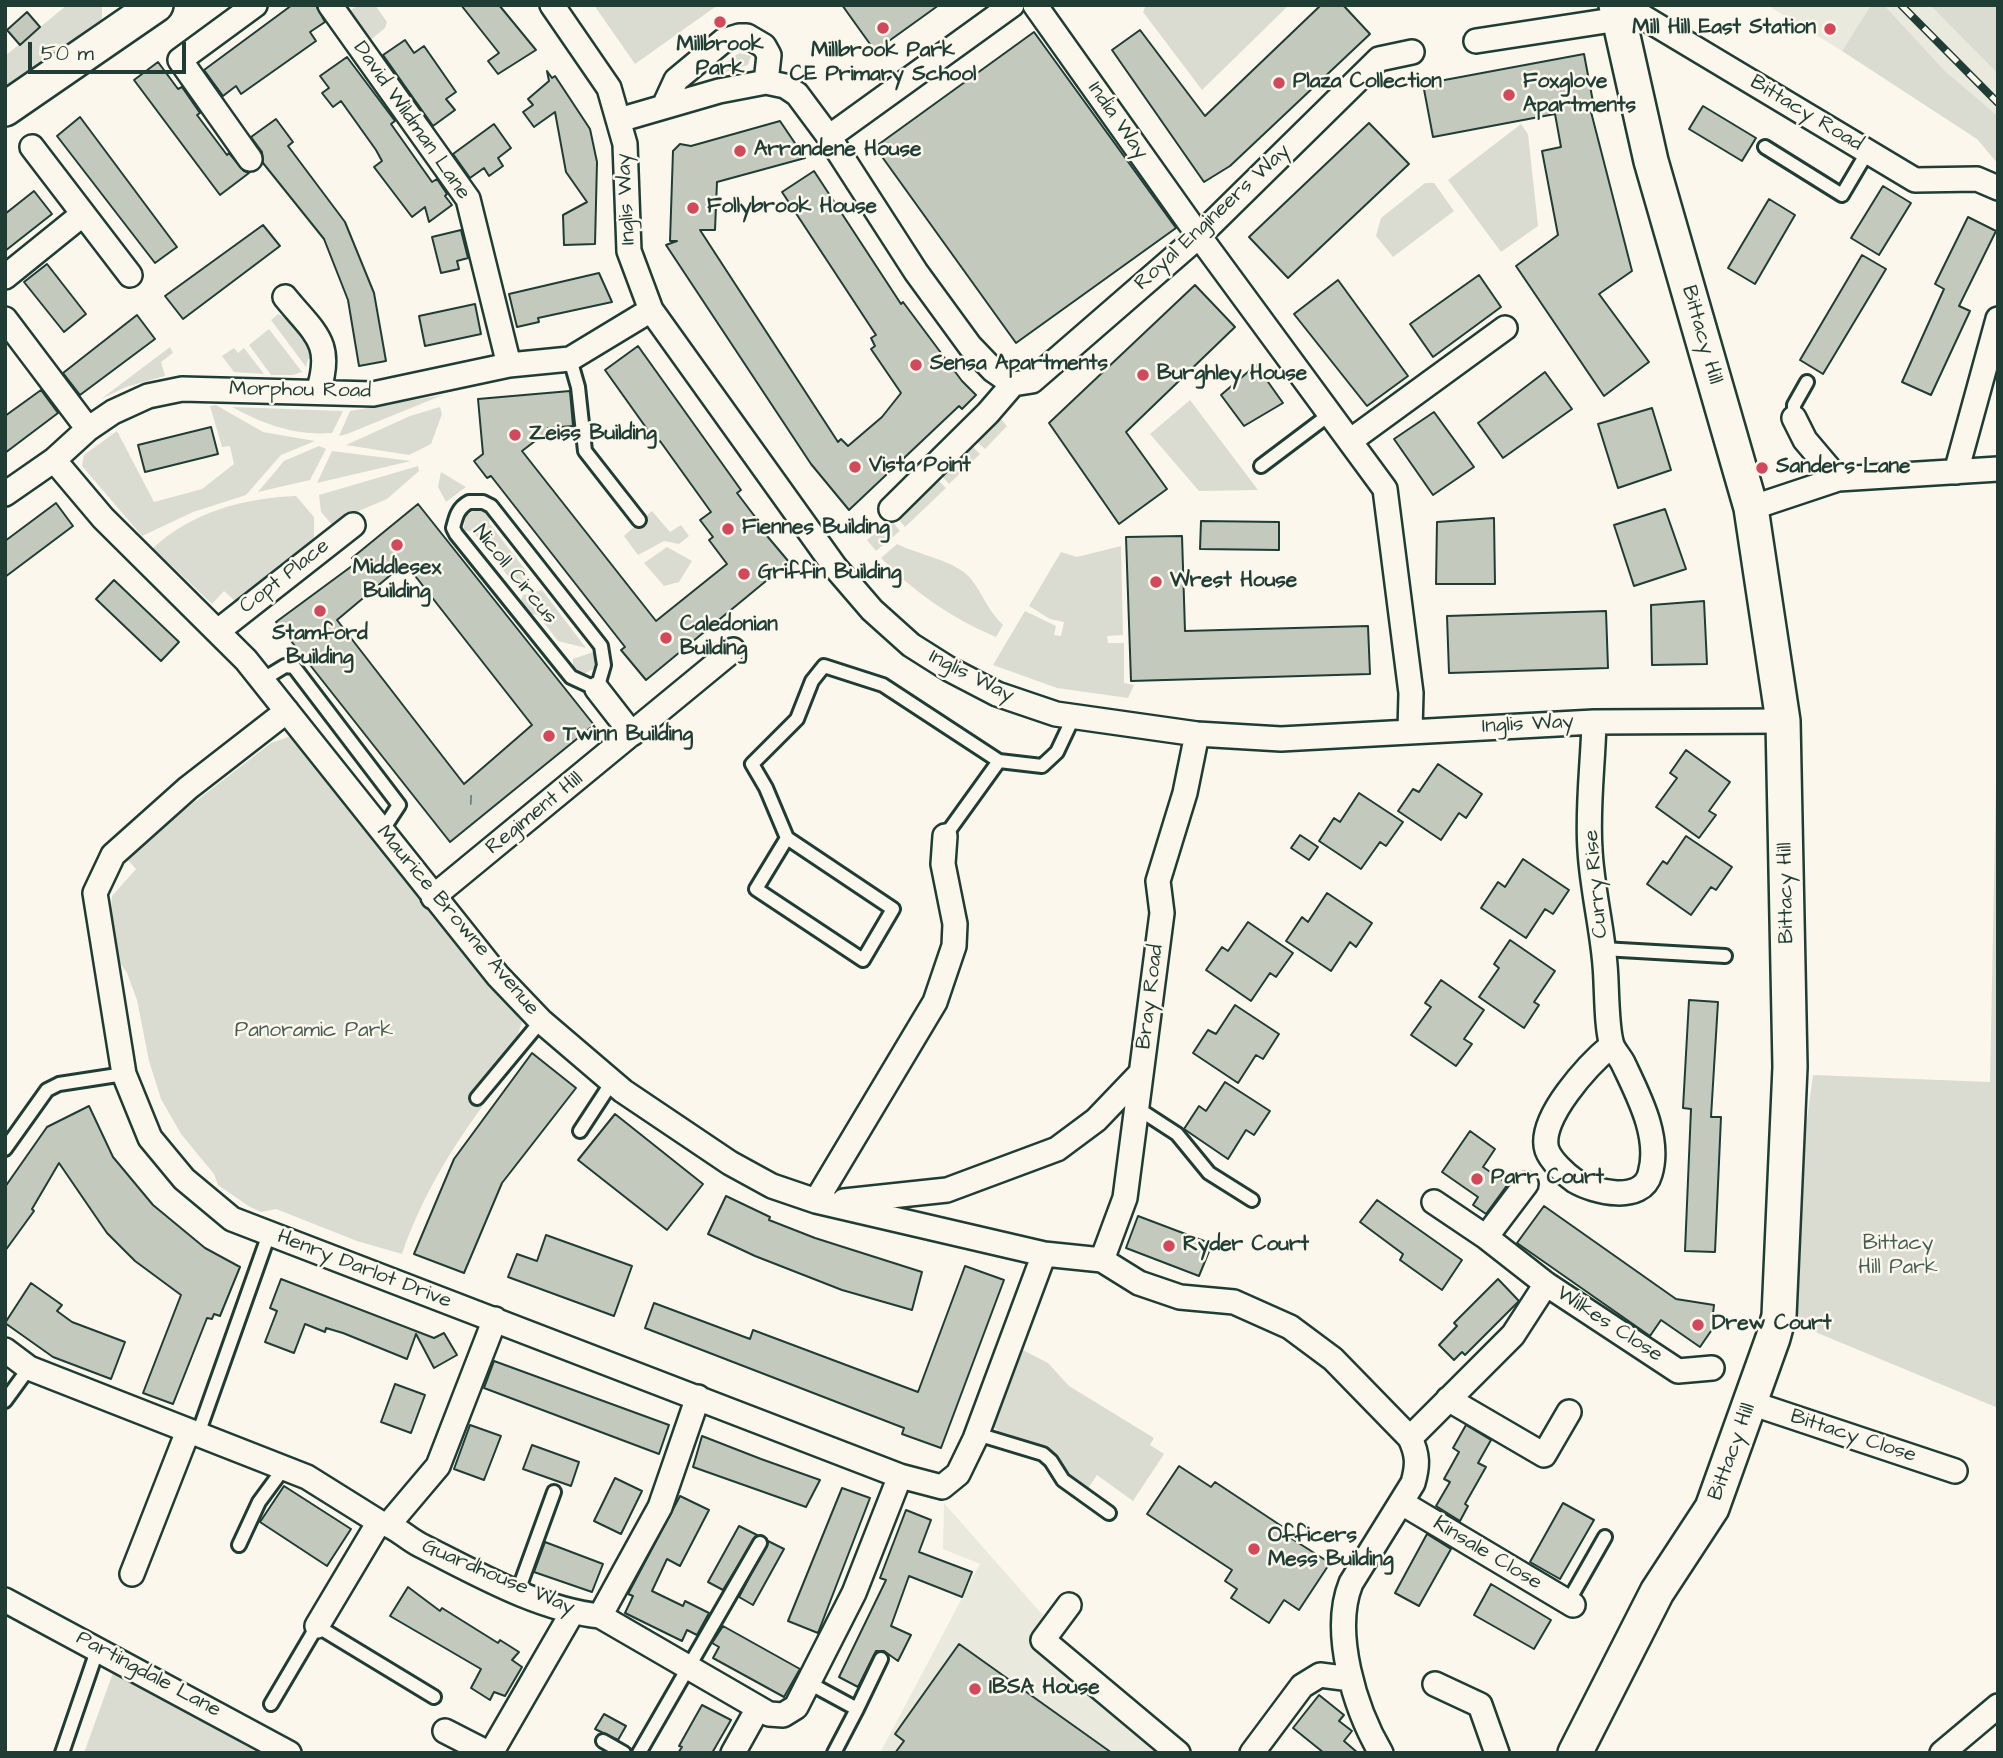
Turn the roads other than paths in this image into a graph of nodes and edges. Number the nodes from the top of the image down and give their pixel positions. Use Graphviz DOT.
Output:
graph roads {
  1 [pos="255,5"];
  2 [pos="330,5"];
  3 [pos="552,5"];
  4 [pos="1012,5"];
  5 [pos="1035,5"];
  6 [pos="149,7"];
  7 [pos="1619,10"];
  8 [pos="1476,41"];
  9 [pos="1412,52"];
  10 [pos="766,82"];
  11 [pos="664,106"];
  12 [pos="5,109"];
  13 [pos="619,120"];
  14 [pos="829,136"];
  15 [pos="32,147"];
  16 [pos="1765,147"];
  17 [pos="1868,151"];
  18 [pos="250,159"];
  19 [pos="1998,188"];
  20 [pos="83,214"];
  21 [pos="1199,236"];
  22 [pos="130,275"];
  23 [pos="5,277"];
  24 [pos="285,298"];
  25 [pos="651,310"];
  26 [pos="5,319"];
  27 [pos="1998,319"];
  28 [pos="1505,328"];
  29 [pos="570,359"];
  30 [pos="509,365"];
  31 [pos="1807,382"];
  32 [pos="1013,384"];
  33 [pos="318,392"];
  34 [pos="1330,414"];
  35 [pos="1794,418"];
  36 [pos="88,429"];
  37 [pos="1350,440"];
  38 [pos="54,460"];
  39 [pos="1261,466"];
  40 [pos="1998,469"];
  41 [pos="1956,472"];
  42 [pos="1838,479"];
  43 [pos="5,494"];
  44 [pos="1751,508"];
  45 [pos="891,509"];
  46 [pos="639,520"];
  47 [pos="354,525"];
  48 [pos="218,631"];
  49 [pos="733,650"];
  50 [pos="262,680"];
  51 [pos="597,689"];
  52 [pos="287,711"];
  53 [pos="1074,716"];
  54 [pos="1783,721"];
  55 [pos="1594,722"];
  56 [pos="1410,730"];
  57 [pos="632,734"];
  58 [pos="1197,734"];
  59 [pos="999,761"];
  60 [pos="382,831"];
  61 [pos="945,836"];
  62 [pos="787,838"];
  63 [pos="433,897"];
  64 [pos="1603,949"];
  65 [pos="1725,956"];
  66 [pos="541,1021"];
  67 [pos="1612,1045"];
  68 [pos="1141,1073"];
  69 [pos="124,1074"];
  70 [pos="612,1082"];
  71 [pos="477,1098"];
  72 [pos="1136,1108"];
  73 [pos="11,1130"];
  74 [pos="580,1130"];
  75 [pos="5,1149"];
  76 [pos="1526,1184"];
  77 [pos="1252,1200"];
  78 [pos="816,1201"];
  79 [pos="1434,1202"];
  80 [pos="269,1234"];
  81 [pos="1486,1237"];
  82 [pos="1044,1254"];
  83 [pos="1102,1260"];
  84 [pos="1546,1284"];
  85 [pos="495,1319"];
  86 [pos="5,1350"];
  87 [pos="29,1368"];
  88 [pos="1712,1368"];
  89 [pos="698,1397"];
  90 [pos="1448,1399"];
  91 [pos="5,1401"];
  92 [pos="1751,1403"];
  93 [pos="1569,1412"];
  94 [pos="193,1433"];
  95 [pos="977,1434"];
  96 [pos="1410,1438"];
  97 [pos="284,1468"];
  98 [pos="1955,1471"];
  99 [pos="900,1476"];
  100 [pos="554,1492"];
  101 [pos="1402,1503"];
  102 [pos="1110,1513"];
  103 [pos="384,1523"];
  104 [pos="1605,1538"];
  105 [pos="760,1543"];
  106 [pos="240,1545"];
  107 [pos="132,1574"];
  108 [pos="518,1591"];
  109 [pos="5,1600"];
  110 [pos="1570,1603"];
  111 [pos="1069,1605"];
  112 [pos="572,1613"];
  113 [pos="600,1616"];
  114 [pos="317,1626"];
  115 [pos="98,1648"];
  116 [pos="881,1659"];
  117 [pos="687,1668"];
  118 [pos="1351,1679"];
  119 [pos="809,1683"];
  120 [pos="1435,1684"];
  121 [pos="434,1697"];
  122 [pos="271,1704"];
  123 [pos="1998,1706"];
  124 [pos="857,1709"];
  125 [pos="757,1710"];
  126 [pos="445,1731"];
  127 [pos="603,1741"];
  128 [pos="62,1753"];
  129 [pos="289,1753"];
  130 [pos="489,1753"];
  131 [pos="624,1753"];
  132 [pos="639,1753"];
  133 [pos="733,1753"];
  134 [pos="834,1753"];
  135 [pos="1178,1753"];
  136 [pos="1252,1753"];
  137 [pos="1381,1753"];
  138 [pos="1497,1753"];
  139 [pos="1575,1753"];
  140 [pos="1942,1753"];
  1 -- 18 [label="street"];
  2 -- 30 [label="street, David Wildman Lane"];
  3 -- 13 [label="street, Inglis Way"];
  4 -- 14 [label="street"];
  5 -- 21 [label="street, India Way"];
  6 -- 12 [label="main road"];
  7 -- 8 [label="street"];
  7 -- 17 [label="street, Bittacy Road"];
  7 -- 44 [label="main road, Bittacy Hill"];
  9 -- 21 [label="street, Royal Engineers Way"];
  10 -- 11 [label="street"];
  10 -- 11 [label="street"];
  10 -- 14 [label="street"];
  11 -- 13 [label="street"];
  13 -- 25 [label="street, Inglis Way"];
  14 -- 32 [label="street"];
  15 -- 20 [label="street"];
  16 -- 17 [label="lane"];
  17 -- 19 [label="street, Bittacy Road"];
  20 -- 22 [label="street"];
  20 -- 23 [label="street"];
  21 -- 32 [label="street, Royal Engineers Way"];
  21 -- 34 [label="street, India Way"];
  24 -- 33 [label="street"];
  25 -- 29 [label="street, Morphou Road"];
  25 -- 53 [label="street, Inglis Way"];
  26 -- 36 [label="street"];
  27 -- 41 [label="street"];
  28 -- 37 [label="street"];
  29 -- 30 [label="street, Morphou Road"];
  29 -- 46 [label="lane"];
  30 -- 33 [label="street, Morphou Road"];
  31 -- 35 [label="lane"];
  32 -- 45 [label="street, Royal Engineers Way"];
  33 -- 36 [label="street, Morphou Road"];
  34 -- 37 [label="street, India Way"];
  34 -- 39 [label="lane"];
  35 -- 42 [label="street"];
  36 -- 38 [label="street, Morphou Road"];
  37 -- 56 [label="street, India Way"];
  38 -- 43 [label="street, Morphou Road"];
  38 -- 48 [label="street, Maurice Browne Avenue"];
  40 -- 41 [label="street"];
  41 -- 42 [label="street"];
  42 -- 44 [label="street"];
  44 -- 54 [label="main road, Bittacy Hill"];
  47 -- 48 [label="street, Copt Place"];
  48 -- 50 [label="street, Maurice Browne Avenue"];
  49 -- 57 [label="street, Regiment Hill"];
  50 -- 52 [label="street, Maurice Browne Avenue"];
  50 -- 60 [label="lane"];
  51 -- 51 [label="lane, Nicoll Circus"];
  51 -- 57 [label="street"];
  52 -- 60 [label="street, Maurice Browne Avenue"];
  52 -- 69 [label="street, Henry Darlot Drive"];
  53 -- 58 [label="street, Inglis Way"];
  53 -- 59 [label="lane"];
  54 -- 55 [label="street, Inglis Way"];
  54 -- 92 [label="main road, Bittacy Hill"];
  55 -- 56 [label="street, Inglis Way"];
  55 -- 64 [label="street, Curry Rise"];
  56 -- 58 [label="street, Inglis Way"];
  57 -- 63 [label="street, Regiment Hill"];
  58 -- 68 [label="street, Bray Road"];
  59 -- 61 [label="lane"];
  59 -- 62 [label="lane"];
  60 -- 63 [label="street, Maurice Browne Avenue"];
  61 -- 78 [label="street"];
  62 -- 62 [label="lane"];
  63 -- 66 [label="street, Maurice Browne Avenue"];
  64 -- 65 [label="lane"];
  64 -- 67 [label="street, Curry Rise"];
  66 -- 70 [label="street, Maurice Browne Avenue"];
  66 -- 71 [label="lane"];
  67 -- 67 [label="street, Curry Rise"];
  68 -- 72 [label="street, Bray Road"];
  68 -- 78 [label="street"];
  69 -- 73 [label="lane"];
  69 -- 80 [label="street, Henry Darlot Drive"];
  70 -- 74 [label="lane"];
  70 -- 78 [label="street, Maurice Browne Avenue"];
  72 -- 77 [label="lane"];
  72 -- 83 [label="street, Bray Road"];
  73 -- 75 [label="lane"];
  76 -- 81 [label="street"];
  78 -- 82 [label="street"];
  79 -- 81 [label="street, Wilkes Close"];
  80 -- 85 [label="street, Henry Darlot Drive"];
  80 -- 94 [label="lane"];
  81 -- 84 [label="street, Wilkes Close"];
  82 -- 83 [label="street"];
  82 -- 95 [label="street, Henry Darlot Drive"];
  83 -- 96 [label="street"];
  84 -- 88 [label="street, Wilkes Close"];
  84 -- 90 [label="street, Wilkes Close"];
  85 -- 89 [label="street, Henry Darlot Drive"];
  85 -- 103 [label="street"];
  86 -- 87 [label="street, Guardhouse Way"];
  87 -- 91 [label="lane"];
  87 -- 94 [label="street, Guardhouse Way"];
  89 -- 99 [label="street, Henry Darlot Drive"];
  89 -- 113 [label="street"];
  90 -- 93 [label="street"];
  90 -- 96 [label="street, Wilkes Close"];
  92 -- 98 [label="street, Bittacy Close"];
  92 -- 139 [label="main road, Bittacy Hill"];
  94 -- 97 [label="street, Guardhouse Way"];
  94 -- 107 [label="street"];
  95 -- 99 [label="street, Henry Darlot Drive"];
  95 -- 102 [label="lane"];
  96 -- 101 [label="street"];
  97 -- 103 [label="street, Guardhouse Way"];
  97 -- 106 [label="lane"];
  99 -- 119 [label="street"];
  100 -- 108 [label="lane"];
  101 -- 110 [label="street, Kinsale Close"];
  101 -- 118 [label="street"];
  103 -- 108 [label="street, Guardhouse Way"];
  103 -- 114 [label="street"];
  104 -- 110 [label="lane"];
  105 -- 117 [label="lane"];
  108 -- 112 [label="street, Guardhouse Way"];
  109 -- 115 [label="street, Partingdale Lane"];
  111 -- 135 [label="street"];
  112 -- 113 [label="street, Guardhouse Way"];
  112 -- 130 [label="street"];
  113 -- 117 [label="street, Guardhouse Way"];
  114 -- 121 [label="lane"];
  114 -- 122 [label="lane"];
  115 -- 128 [label="lane"];
  115 -- 129 [label="street, Partingdale Lane"];
  116 -- 124 [label="lane"];
  117 -- 125 [label="street, Guardhouse Way"];
  117 -- 132 [label="lane"];
  118 -- 136 [label="street"];
  118 -- 137 [label="street"];
  119 -- 124 [label="lane"];
  119 -- 125 [label="street"];
  120 -- 138 [label="street"];
  123 -- 140 [label="street"];
  124 -- 134 [label="lane"];
  125 -- 133 [label="street"];
  126 -- 130 [label="street"];
  127 -- 131 [label="lane"];
}
